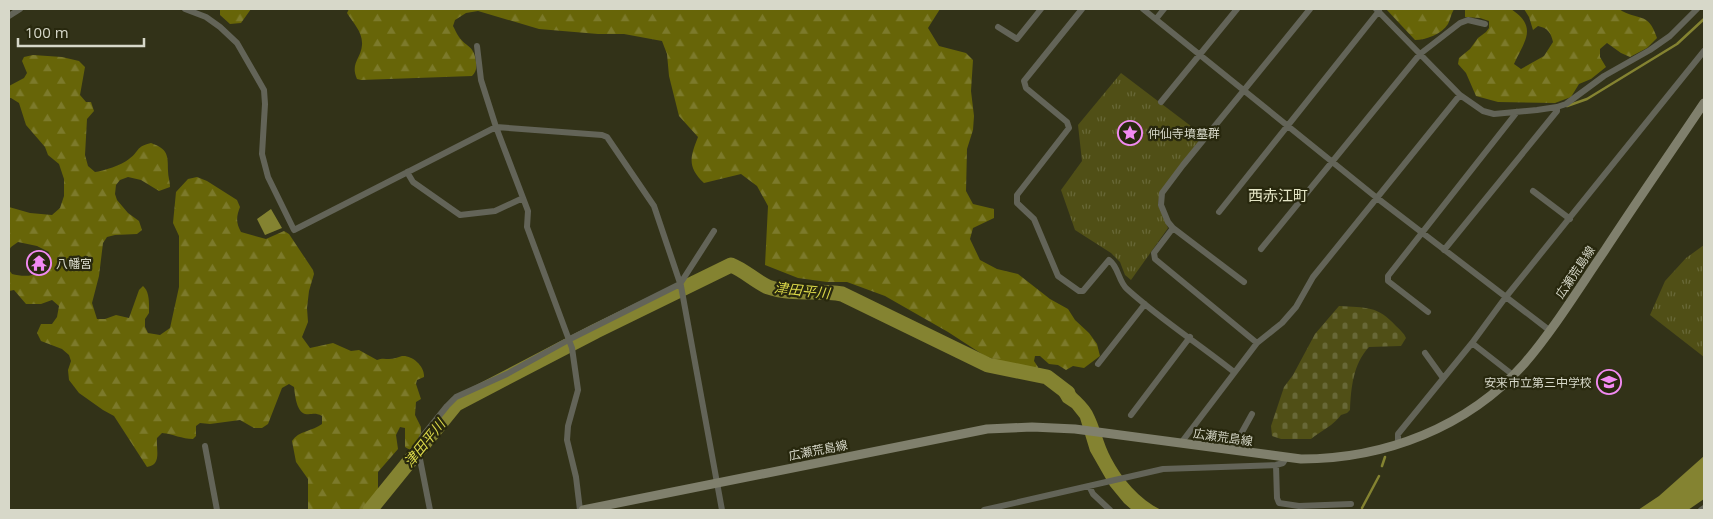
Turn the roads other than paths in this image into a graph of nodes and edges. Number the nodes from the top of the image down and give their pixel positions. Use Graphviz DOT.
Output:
graph roads {
  1 [pos="20,9"];
  2 [pos="185,9"];
  3 [pos="1041,9"];
  4 [pos="1082,9"];
  5 [pos="1143,9"];
  6 [pos="1164,9"];
  7 [pos="1237,9"];
  8 [pos="1310,9"];
  9 [pos="1697,9"];
  10 [pos="1377,10"];
  11 [pos="9,16"];
  12 [pos="1156,19"];
  13 [pos="1486,24"];
  14 [pos="998,27"];
  15 [pos="477,46"];
  16 [pos="1704,51"];
  17 [pos="1420,54"];
  18 [pos="1200,55"];
  19 [pos="1243,90"];
  20 [pos="1460,95"];
  21 [pos="1161,102"];
  22 [pos="1704,103"];
  23 [pos="1557,107"];
  24 [pos="1517,112"];
  25 [pos="1287,125"];
  26 [pos="496,127"];
  27 [pos="1332,161"];
  28 [pos="406,172"];
  29 [pos="1533,191"];
  30 [pos="523,198"];
  31 [pos="1377,198"];
  32 [pos="1219,212"];
  33 [pos="1570,219"];
  34 [pos="1173,228"];
  35 [pos="714,231"];
  36 [pos="1422,233"];
  37 [pos="1261,249"];
  38 [pos="1444,250"];
  39 [pos="1244,282"];
  40 [pos="681,288"];
  41 [pos="1505,298"];
  42 [pos="1145,304"];
  43 [pos="1428,312"];
  44 [pos="1549,330"];
  45 [pos="1190,337"];
  46 [pos="1472,342"];
  47 [pos="571,343"];
  48 [pos="1257,343"];
  49 [pos="1425,353"];
  50 [pos="1098,364"];
  51 [pos="1234,372"];
  52 [pos="1513,376"];
  53 [pos="1444,378"];
  54 [pos="1252,414"];
  55 [pos="1130,415"];
  56 [pos="1181,444"];
  57 [pos="1398,445"];
  58 [pos="205,446"];
  59 [pos="1232,450"];
  60 [pos="1286,458"];
  61 [pos="1276,465"];
  62 [pos="718,482"];
  63 [pos="1089,486"];
  64 [pos="1351,504"];
  65 [pos="217,510"];
  66 [pos="430,510"];
  67 [pos="582,510"];
  68 [pos="722,510"];
  69 [pos="984,510"];
  70 [pos="1110,510"];
  1 -- 11 [label="street"];
  2 -- 28 [label="street"];
  3 -- 14 [label="street"];
  4 -- 42 [label="street"];
  5 -- 12 [label="street"];
  6 -- 12 [label="street"];
  7 -- 18 [label="street"];
  8 -- 19 [label="street"];
  9 -- 23 [label="street"];
  10 -- 17 [label="street"];
  10 -- 25 [label="street"];
  12 -- 18 [label="street"];
  13 -- 17 [label="street"];
  15 -- 26 [label="street"];
  16 -- 33 [label="street"];
  17 -- 20 [label="street"];
  17 -- 27 [label="street"];
  18 -- 19 [label="street"];
  18 -- 21 [label="street"];
  19 -- 25 [label="street"];
  19 -- 34 [label="street"];
  20 -- 24 [label="street"];
  20 -- 31 [label="street"];
  22 -- 44 [label="main road, 広瀬荒島線"];
  23 -- 24 [label="street"];
  23 -- 38 [label="street"];
  24 -- 36 [label="street"];
  25 -- 27 [label="street"];
  25 -- 32 [label="street"];
  26 -- 28 [label="street"];
  26 -- 30 [label="street"];
  26 -- 40 [label="street"];
  27 -- 31 [label="street"];
  27 -- 37 [label="street"];
  28 -- 30 [label="street"];
  29 -- 33 [label="street"];
  30 -- 47 [label="street"];
  31 -- 36 [label="street"];
  31 -- 48 [label="street"];
  33 -- 41 [label="street"];
  34 -- 39 [label="street"];
  34 -- 48 [label="street"];
  35 -- 40 [label="street"];
  36 -- 38 [label="street"];
  36 -- 43 [label="street"];
  38 -- 41 [label="street"];
  40 -- 47 [label="street"];
  40 -- 62 [label="street"];
  41 -- 44 [label="street"];
  41 -- 46 [label="street"];
  42 -- 45 [label="street"];
  42 -- 50 [label="street"];
  44 -- 52 [label="main road, 広瀬荒島線"];
  45 -- 51 [label="street"];
  45 -- 55 [label="street"];
  46 -- 52 [label="street"];
  46 -- 53 [label="street"];
  47 -- 66 [label="street"];
  47 -- 67 [label="street"];
  48 -- 51 [label="street"];
  49 -- 53 [label="street"];
  51 -- 56 [label="street"];
  52 -- 57 [label="main road, 広瀬荒島線"];
  53 -- 57 [label="street"];
  54 -- 59 [label="street"];
  56 -- 59 [label="main road, 広瀬荒島線"];
  56 -- 62 [label="main road, 広瀬荒島線"];
  57 -- 60 [label="main road, 広瀬荒島線"];
  58 -- 65 [label="street"];
  59 -- 60 [label="main road, 広瀬荒島線"];
  60 -- 61 [label="street"];
  61 -- 63 [label="street"];
  61 -- 64 [label="street"];
  62 -- 67 [label="main road, 広瀬荒島線"];
  62 -- 68 [label="street"];
  63 -- 69 [label="street"];
  63 -- 70 [label="street"];
}
